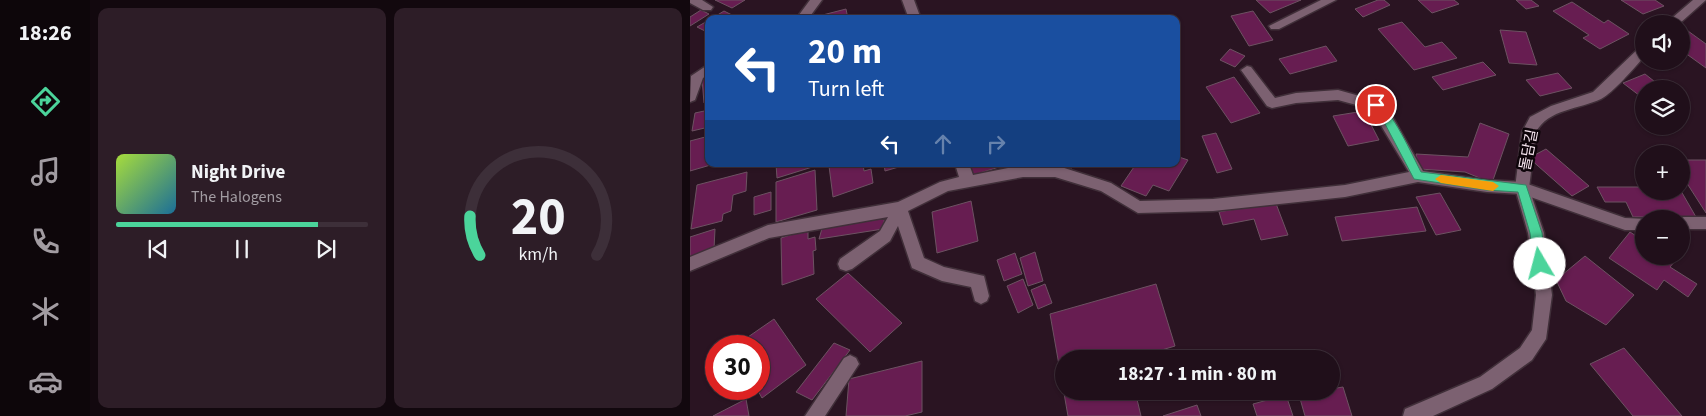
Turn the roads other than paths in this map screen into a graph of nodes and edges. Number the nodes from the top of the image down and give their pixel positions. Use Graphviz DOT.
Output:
graph roads {
  1 [pos="693,0"];
  2 [pos="816,0"];
  3 [pos="908,0"];
  4 [pos="1330,0"];
  5 [pos="1700,0"];
  6 [pos="707,7"];
  7 [pos="805,15"];
  8 [pos="914,15"];
  9 [pos="1681,15"];
  10 [pos="1275,26"];
  11 [pos="1635,59"];
  12 [pos="1247,70"];
  13 [pos="705,71"];
  14 [pos="690,97"];
  15 [pos="963,167"];
  16 [pos="1418,176"];
  17 [pos="968,182"];
  18 [pos="1522,188"];
  19 [pos="900,208"];
  20 [pos="1690,223"];
  21 [pos="1706,223"];
  22 [pos="1635,224"];
  23 [pos="690,264"];
  24 [pos="846,264"];
  25 [pos="981,296"];
  26 [pos="850,364"];
  27 [pos="814,416"];
  28 [pos="1412,416"];
  1 -- 6 [label="street"];
  2 -- 7 [label="street"];
  3 -- 8 [label="street"];
  4 -- 10 [label="street"];
  5 -- 9 [label="street"];
  11 -- 18 [label="street, 돌담길"];
  12 -- 16 [label="street"];
  13 -- 14 [label="street"];
  15 -- 17 [label="street"];
  16 -- 17 [label="street"];
  16 -- 18 [label="street"];
  17 -- 19 [label="street"];
  18 -- 22 [label="street"];
  18 -- 28 [label="street, 돌담길"];
  19 -- 23 [label="street"];
  19 -- 24 [label="street"];
  19 -- 25 [label="street"];
  20 -- 21 [label="street"];
  26 -- 27 [label="street"];
}
